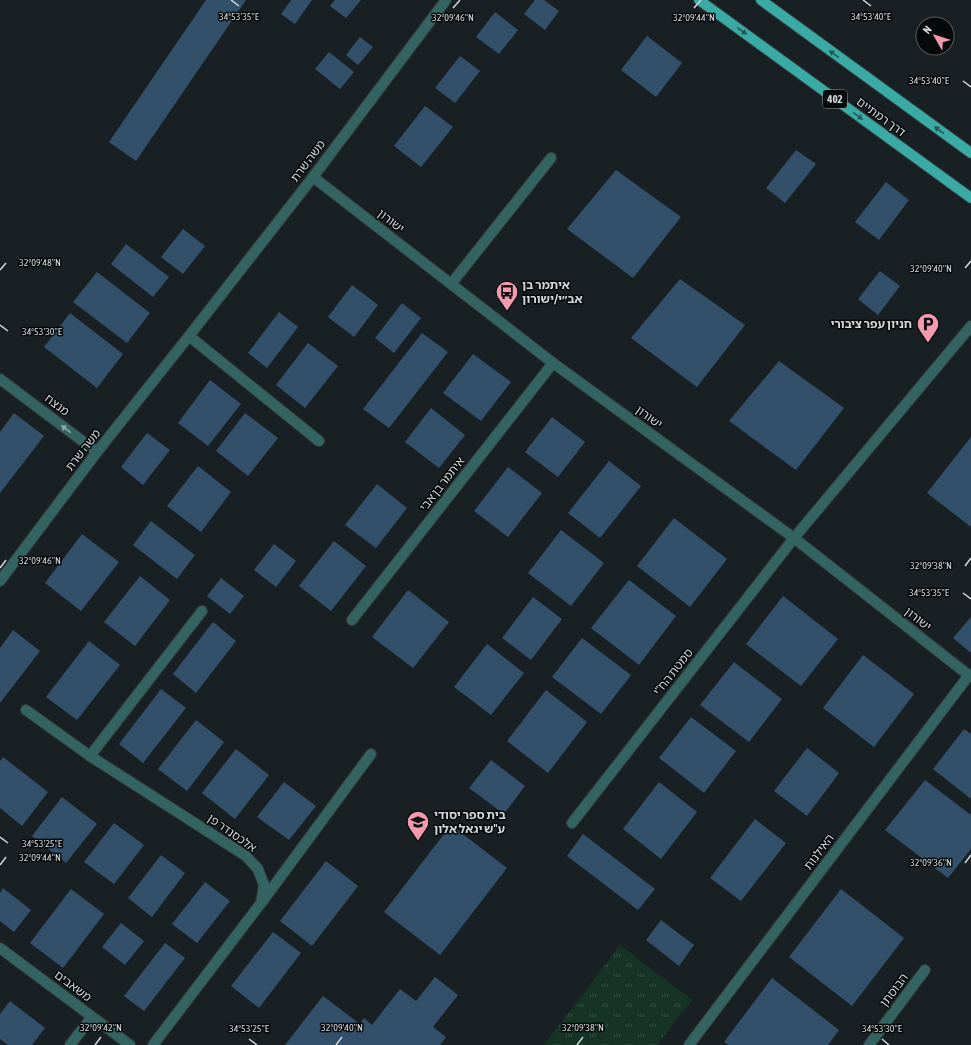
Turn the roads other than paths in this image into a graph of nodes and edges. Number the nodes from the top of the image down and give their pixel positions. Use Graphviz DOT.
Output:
graph roads {
  1 [pos="446,0"];
  2 [pos="699,0"];
  3 [pos="761,0"];
  4 [pos="971,153"];
  5 [pos="551,158"];
  6 [pos="313,176"];
  7 [pos="971,198"];
  8 [pos="451,284"];
  9 [pos="971,326"];
  10 [pos="190,336"];
  11 [pos="552,363"];
  12 [pos="0,379"];
  13 [pos="319,441"];
  14 [pos="97,452"];
  15 [pos="794,538"];
  16 [pos="0,581"];
  17 [pos="202,611"];
  18 [pos="352,620"];
  19 [pos="970,676"];
  20 [pos="26,710"];
  21 [pos="371,754"];
  22 [pos="90,756"];
  23 [pos="572,823"];
  24 [pos="261,903"];
  25 [pos="0,948"];
  26 [pos="925,970"];
  27 [pos="92,1017"];
  28 [pos="70,1045"];
  29 [pos="130,1045"];
  30 [pos="153,1045"];
  31 [pos="690,1045"];
  32 [pos="869,1045"];
  1 -- 6 [label="street, משה שרת"];
  2 -- 7 [label="main road, דרך רמתיים / 402, one-way"];
  4 -- 3 [label="main road, דרך רמתיים, one-way"];
  5 -- 8 [label="street"];
  6 -- 8 [label="street, ישורון"];
  6 -- 10 [label="street, משה שרת"];
  8 -- 11 [label="street, ישורון"];
  9 -- 15 [label="street, סמטת הח\"י"];
  10 -- 13 [label="street"];
  10 -- 14 [label="street, משה שרת"];
  11 -- 15 [label="street, ישורון"];
  11 -- 18 [label="street, איתמר בן אבי"];
  14 -- 12 [label="street, מנצח, one-way"];
  14 -- 16 [label="street, משה שרת"];
  15 -- 19 [label="street, ישורון"];
  15 -- 23 [label="street, סמטת הח\"י"];
  17 -- 22 [label="street"];
  19 -- 31 [label="street, האילנות"];
  20 -- 22 [label="street, אלכסנדר פן"];
  21 -- 24 [label="street"];
  22 -- 24 [label="street, אלכסנדר פן"];
  24 -- 30 [label="street"];
  25 -- 27 [label="street, משאבים"];
  26 -- 32 [label="street, הבוסתן"];
  27 -- 28 [label="street"];
  27 -- 29 [label="street, משאבים"];
}
